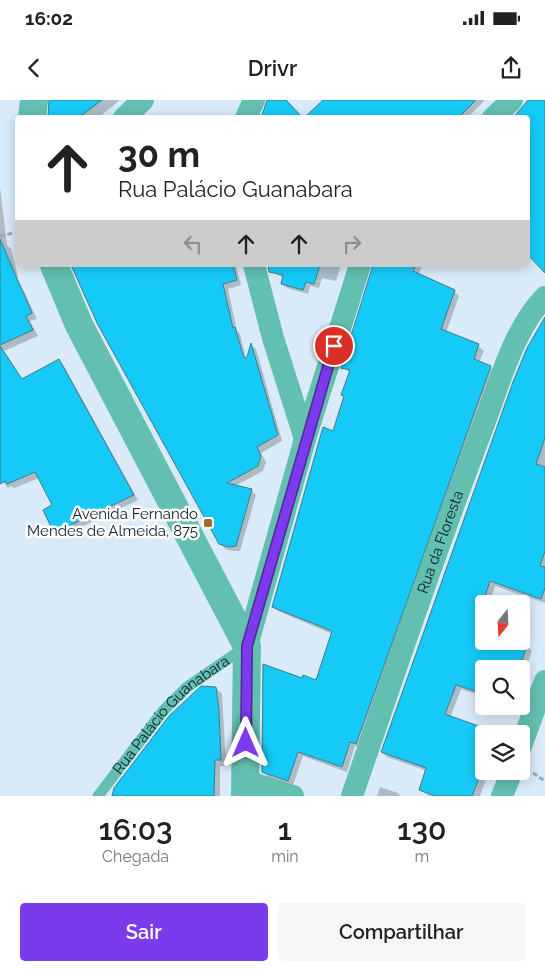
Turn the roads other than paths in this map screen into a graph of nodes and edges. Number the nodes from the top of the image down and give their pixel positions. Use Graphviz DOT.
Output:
graph roads {
  1 [pos="34,100"];
  2 [pos="143,100"];
  3 [pos="254,100"];
  4 [pos="512,100"];
  5 [pos="32,115"];
  6 [pos="127,115"];
  7 [pos="247,115"];
  8 [pos="496,115"];
  9 [pos="55,267"];
  10 [pos="255,267"];
  11 [pos="359,267"];
  12 [pos="545,297"];
  13 [pos="305,440"];
  14 [pos="247,646"];
  15 [pos="545,681"];
  16 [pos="529,725"];
  17 [pos="508,780"];
  18 [pos="246,789"];
  19 [pos="98,796"];
  20 [pos="293,796"];
  21 [pos="352,796"];
  22 [pos="502,796"];
  1 -- 5 [label="street"];
  2 -- 6 [label="street"];
  3 -- 7 [label="street"];
  4 -- 8 [label="street"];
  9 -- 14 [label="street"];
  10 -- 13 [label="street"];
  11 -- 13 [label="street, Rua Palácio Guanabara"];
  12 -- 21 [label="street, Rua da Floresta"];
  13 -- 14 [label="street, Rua Palácio Guanabara"];
  14 -- 18 [label="street"];
  14 -- 19 [label="lane, Rua Palácio Guanabara"];
  15 -- 16 [label="street"];
  17 -- 22 [label="street"];
  18 -- 20 [label="street"];
}
